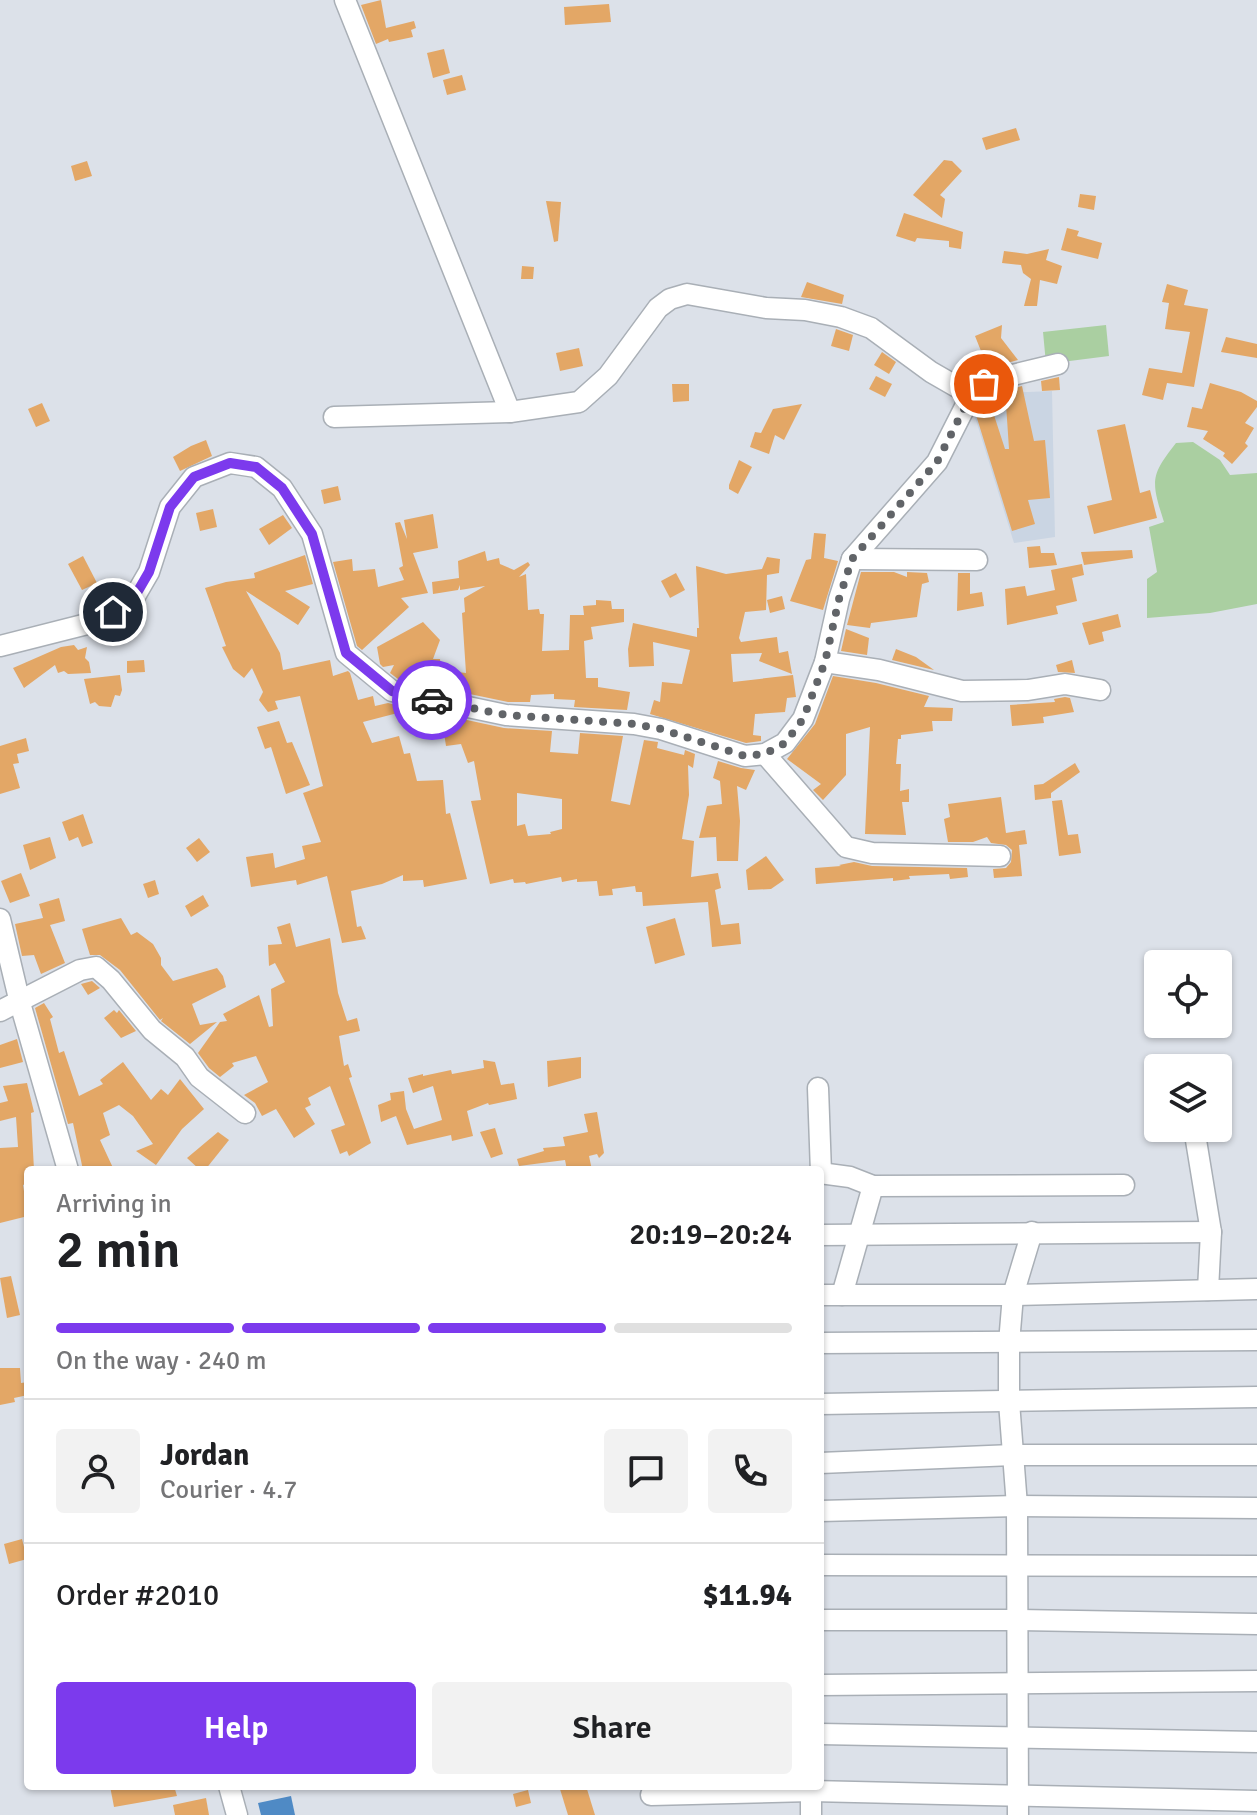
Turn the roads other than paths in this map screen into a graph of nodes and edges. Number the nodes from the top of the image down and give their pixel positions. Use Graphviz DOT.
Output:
graph roads {
  1 [pos="345,0"];
  2 [pos="1058,364"];
  3 [pos="971,395"];
  4 [pos="510,412"];
  5 [pos="334,417"];
  6 [pos="852,559"];
  7 [pos="977,560"];
  8 [pos="0,646"];
  9 [pos="825,662"];
  10 [pos="1100,690"];
  11 [pos="765,754"];
  12 [pos="1000,856"];
  13 [pos="0,919"];
  14 [pos="20,1003"];
  15 [pos="0,1011"];
  16 [pos="818,1088"];
  17 [pos="245,1113"];
  18 [pos="1196,1142"];
  19 [pos="67,1166"];
  20 [pos="820,1166"];
  21 [pos="824,1174"];
  22 [pos="1124,1185"];
  23 [pos="873,1186"];
  24 [pos="1032,1232"];
  25 [pos="1211,1232"];
  26 [pos="824,1235"];
  27 [pos="859,1235"];
  28 [pos="1257,1289"];
  29 [pos="1208,1290"];
  30 [pos="824,1295"];
  31 [pos="842,1295"];
  32 [pos="1013,1295"];
  33 [pos="1257,1340"];
  34 [pos="824,1343"];
  35 [pos="1009,1343"];
  36 [pos="1257,1397"];
  37 [pos="1009,1402"];
  38 [pos="824,1404"];
  39 [pos="1013,1455"];
  40 [pos="1257,1455"];
  41 [pos="824,1463"];
  42 [pos="1017,1506"];
  43 [pos="1257,1508"];
  44 [pos="824,1511"];
  45 [pos="1016,1564"];
  46 [pos="824,1565"];
  47 [pos="1257,1566"];
  48 [pos="824,1620"];
  49 [pos="1019,1620"];
  50 [pos="1257,1624"];
  51 [pos="1257,1681"];
  52 [pos="1018,1684"];
  53 [pos="824,1685"];
  54 [pos="824,1734"];
  55 [pos="1017,1736"];
  56 [pos="1257,1742"];
  57 [pos="230,1790"];
  58 [pos="730,1790"];
  59 [pos="811,1790"];
  60 [pos="824,1790"];
  61 [pos="650,1791"];
  62 [pos="1257,1801"];
  63 [pos="1018,1805"];
  64 [pos="237,1815"];
  65 [pos="659,1815"];
  66 [pos="811,1815"];
  1 -- 4 [label="street"];
  2 -- 3 [label="street"];
  3 -- 4 [label="street"];
  3 -- 6 [label="street"];
  4 -- 5 [label="street"];
  6 -- 7 [label="street"];
  6 -- 9 [label="street"];
  8 -- 11 [label="street"];
  9 -- 10 [label="street"];
  9 -- 11 [label="street"];
  11 -- 12 [label="street"];
  13 -- 14 [label="street"];
  14 -- 15 [label="street"];
  14 -- 17 [label="street"];
  14 -- 19 [label="street"];
  16 -- 20 [label="street"];
  18 -- 25 [label="street"];
  21 -- 23 [label="street"];
  22 -- 23 [label="street"];
  23 -- 27 [label="street"];
  24 -- 25 [label="street"];
  24 -- 27 [label="street"];
  24 -- 32 [label="street"];
  25 -- 29 [label="street"];
  26 -- 27 [label="street"];
  27 -- 31 [label="street"];
  28 -- 29 [label="street"];
  29 -- 32 [label="street"];
  30 -- 31 [label="street"];
  31 -- 32 [label="street"];
  32 -- 35 [label="street"];
  33 -- 35 [label="street"];
  34 -- 35 [label="street"];
  35 -- 37 [label="street"];
  36 -- 37 [label="street"];
  37 -- 38 [label="street"];
  37 -- 39 [label="street"];
  39 -- 40 [label="street"];
  39 -- 41 [label="street"];
  39 -- 42 [label="street"];
  42 -- 43 [label="street"];
  42 -- 44 [label="street"];
  42 -- 45 [label="street"];
  45 -- 46 [label="street"];
  45 -- 47 [label="street"];
  45 -- 49 [label="street"];
  48 -- 49 [label="street"];
  49 -- 50 [label="street"];
  49 -- 52 [label="street"];
  51 -- 52 [label="street"];
  52 -- 53 [label="street"];
  52 -- 55 [label="street"];
  54 -- 55 [label="street"];
  55 -- 56 [label="street"];
  55 -- 63 [label="street"];
  57 -- 64 [label="street"];
  58 -- 61 [label="street"];
  59 -- 66 [label="street"];
  60 -- 63 [label="street"];
  61 -- 65 [label="street"];
  62 -- 63 [label="street"];
}
